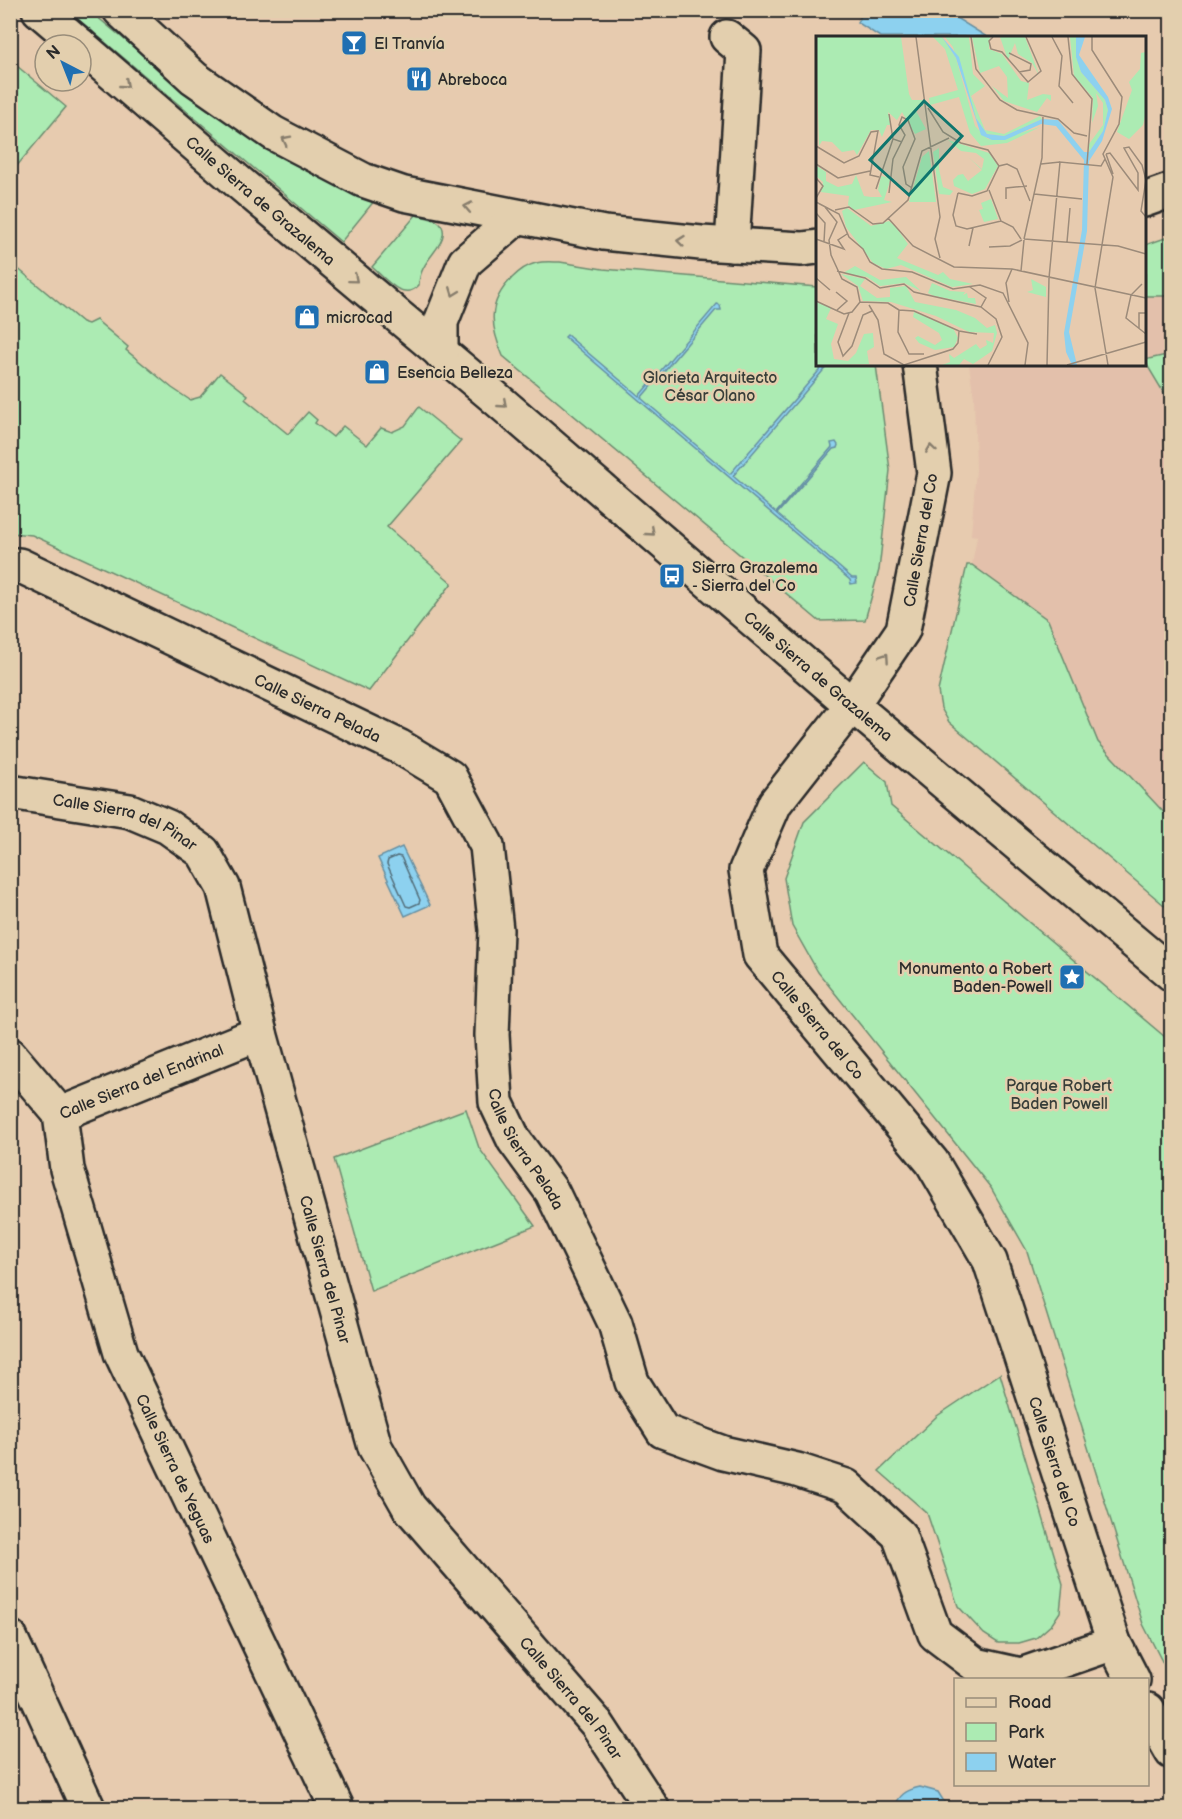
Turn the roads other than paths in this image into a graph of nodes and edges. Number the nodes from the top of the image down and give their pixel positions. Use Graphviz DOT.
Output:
graph roads {
  1 [pos="39,10"];
  2 [pos="120,10"];
  3 [pos="65,33"];
  4 [pos="727,36"];
  5 [pos="93,57"];
  6 [pos="1172,190"];
  7 [pos="1146,199"];
  8 [pos="517,217"];
  9 [pos="732,245"];
  10 [pos="812,250"];
  11 [pos="441,353"];
  12 [pos="920,366"];
  13 [pos="10,565"];
  14 [pos="852,705"];
  15 [pos="10,792"];
  16 [pos="1172,974"];
  17 [pos="260,1033"];
  18 [pos="10,1055"];
  19 [pos="60,1114"];
  20 [pos="10,1637"];
  21 [pos="1114,1643"];
  22 [pos="1132,1678"];
  23 [pos="1149,1712"];
  24 [pos="1172,1752"];
  25 [pos="88,1809"];
  26 [pos="337,1809"];
  27 [pos="652,1809"];
  1 -- 3 [label="street, Calle Sierra de Grazalema"];
  8 -- 2 [label="street, one-way"];
  4 -- 9 [label="street"];
  5 -- 11 [label="street, Calle Sierra de Grazalema, one-way"];
  6 -- 7 [label="street"];
  9 -- 8 [label="street, one-way"];
  8 -- 11 [label="street, one-way"];
  9 -- 10 [label="street"];
  11 -- 14 [label="street, Calle Sierra de Grazalema, one-way"];
  14 -- 12 [label="street, Calle Sierra del Co, one-way"];
  13 -- 21 [label="street, Calle Sierra Pelada"];
  14 -- 16 [label="street, Calle Sierra de Grazalema"];
  14 -- 21 [label="street, Calle Sierra del Co"];
  15 -- 17 [label="street, Calle Sierra del Pinar"];
  17 -- 19 [label="street, Calle Sierra del Endrinal"];
  17 -- 27 [label="street, Calle Sierra del Pinar"];
  18 -- 19 [label="street, Calle Sierra del Endrinal"];
  19 -- 26 [label="street, Calle Sierra de Yeguas"];
  20 -- 25 [label="street"];
  21 -- 22 [label="street, Calle Sierra del Co"];
  23 -- 24 [label="street"];
}
